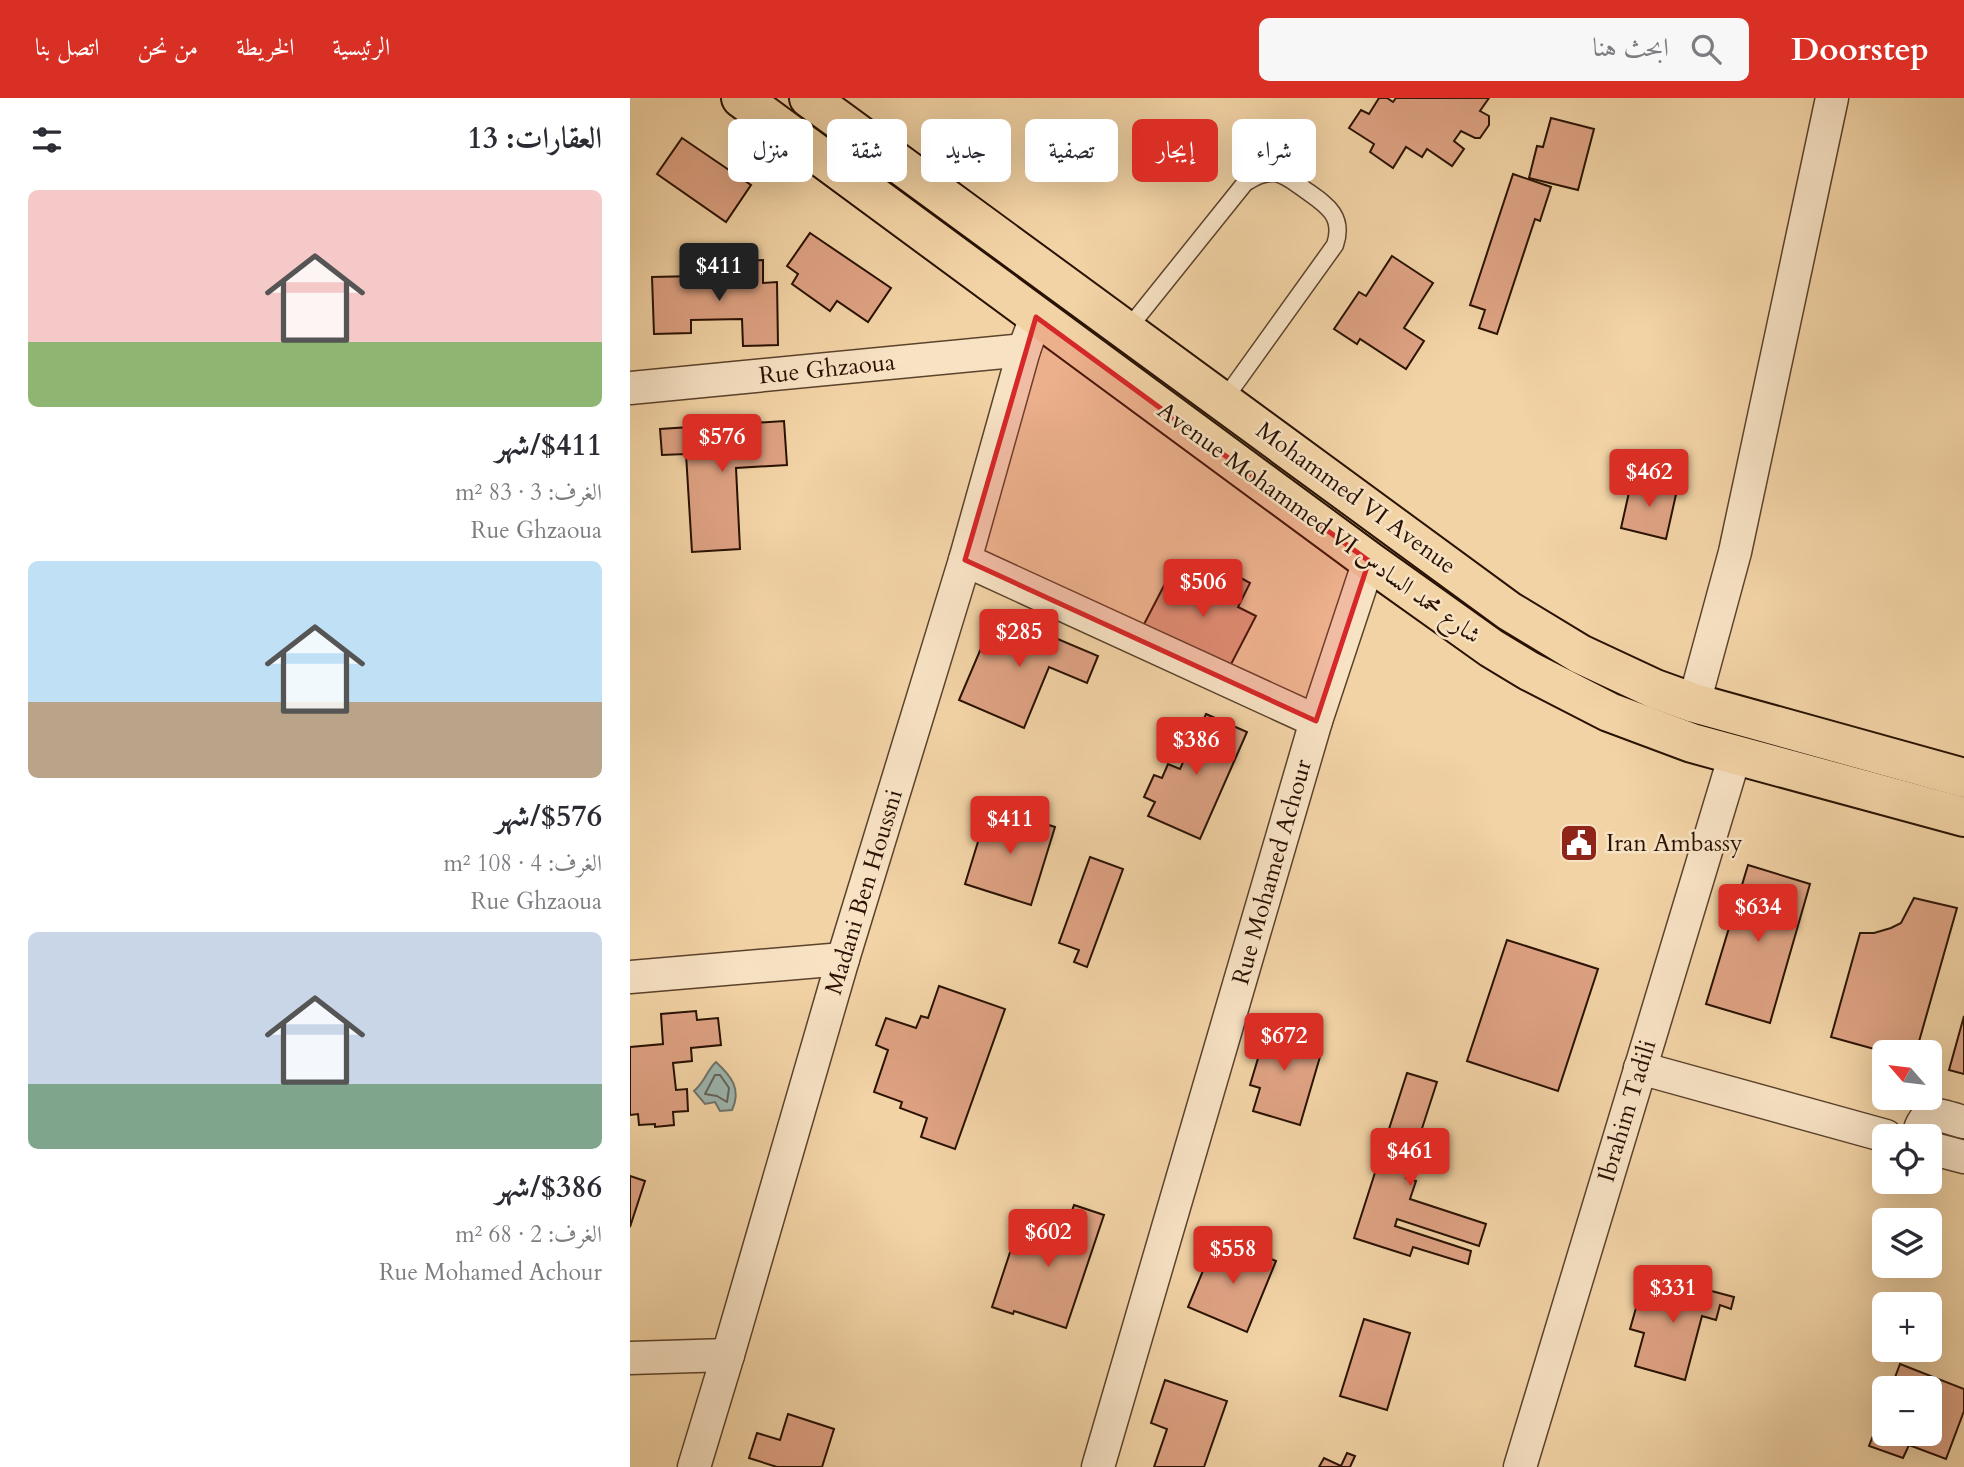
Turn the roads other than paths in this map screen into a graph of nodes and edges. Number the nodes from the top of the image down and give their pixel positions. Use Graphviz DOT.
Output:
graph roads {
  1 [pos="741,98"];
  2 [pos="809,98"];
  3 [pos="1832,98"];
  4 [pos="1127,330"];
  5 [pos="1030,334"];
  6 [pos="630,388"];
  7 [pos="1223,401"];
  8 [pos="965,560"];
  9 [pos="1369,561"];
  10 [pos="1694,703"];
  11 [pos="1316,720"];
  12 [pos="1735,755"];
  13 [pos="1964,778"];
  14 [pos="1964,817"];
  15 [pos="843,959"];
  16 [pos="630,977"];
  17 [pos="1640,1068"];
  18 [pos="1964,1122"];
  19 [pos="1921,1124"];
  20 [pos="1872,1132"];
  21 [pos="1942,1151"];
  22 [pos="1964,1157"];
  23 [pos="729,1356"];
  24 [pos="630,1358"];
  25 [pos="1523,1466"];
  26 [pos="694,1467"];
  27 [pos="1098,1467"];
  1 -- 5 [label="main road, Avenue Mohammed VI شارع محمد السادس"];
  2 -- 4 [label="main road, Mohammed VI Avenue"];
  3 -- 10 [label="street"];
  4 -- 7 [label="main road, Mohammed VI Avenue"];
  4 -- 7 [label="lane"];
  5 -- 6 [label="street, Rue Ghzaoua"];
  5 -- 8 [label="street, Madani Ben Houssni"];
  5 -- 9 [label="main road, Avenue Mohammed VI شارع محمد السادس"];
  7 -- 10 [label="main road, Mohammed VI Avenue"];
  8 -- 11 [label="street"];
  8 -- 15 [label="street, Madani Ben Houssni"];
  9 -- 11 [label="street, Rue Mohamed Achour"];
  9 -- 12 [label="main road, Avenue Mohammed VI شارع محمد السادس"];
  10 -- 13 [label="main road, Mohammed VI Avenue"];
  11 -- 27 [label="street, Rue Mohamed Achour"];
  12 -- 14 [label="main road, Avenue Mohammed VI شارع محمد السادس"];
  12 -- 17 [label="street, Ibrahim Tadili"];
  15 -- 16 [label="street"];
  15 -- 23 [label="street, Madani Ben Houssni"];
  17 -- 20 [label="street"];
  17 -- 25 [label="street, Ibrahim Tadili"];
  18 -- 19 [label="street"];
  21 -- 22 [label="street"];
  23 -- 24 [label="street"];
  23 -- 26 [label="street, Madani Ben Houssni"];
}
